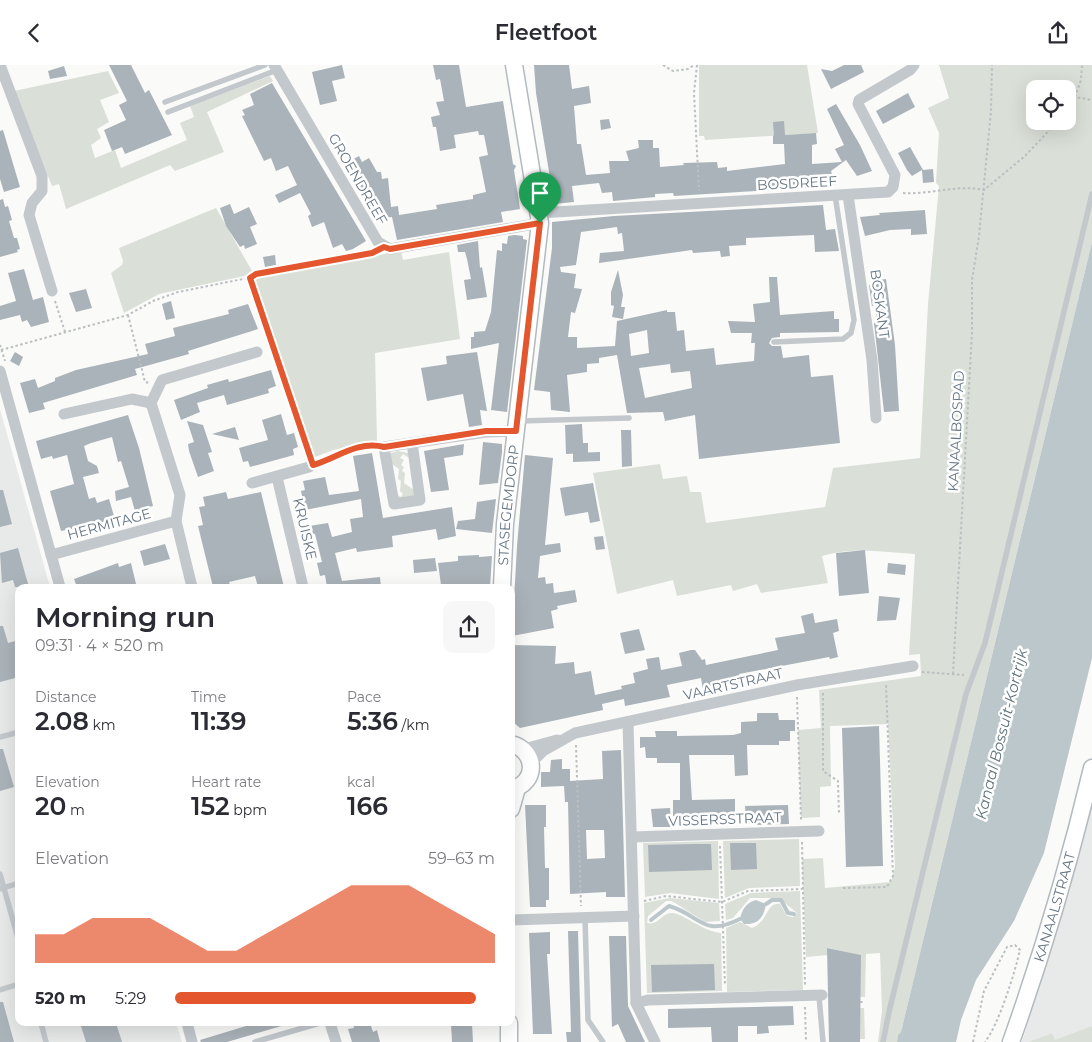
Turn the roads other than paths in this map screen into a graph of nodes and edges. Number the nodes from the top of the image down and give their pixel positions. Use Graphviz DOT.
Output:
graph roads {
  1 [pos="0,65"];
  2 [pos="265,65"];
  3 [pos="514,65"];
  4 [pos="914,65"];
  5 [pos="276,67"];
  6 [pos="165,102"];
  7 [pos="168,112"];
  8 [pos="1092,194"];
  9 [pos="835,195"];
  10 [pos="848,195"];
  11 [pos="540,218"];
  12 [pos="52,291"];
  13 [pos="774,342"];
  14 [pos="256,351"];
  15 [pos="0,371"];
  16 [pos="151,403"];
  17 [pos="64,414"];
  18 [pos="630,418"];
  19 [pos="876,418"];
  20 [pos="516,426"];
  21 [pos="412,443"];
  22 [pos="311,466"];
  23 [pos="277,477"];
  24 [pos="252,483"];
  25 [pos="176,521"];
  26 [pos="51,555"];
  27 [pos="59,584"];
  28 [pos="191,584"];
  29 [pos="302,584"];
  30 [pos="502,584"];
  31 [pos="913,666"];
  32 [pos="628,723"];
  33 [pos="15,733"];
  34 [pos="0,737"];
  35 [pos="519,747"];
  36 [pos="1092,768"];
  37 [pos="515,788"];
  38 [pos="819,831"];
  39 [pos="632,837"];
  40 [pos="0,874"];
  41 [pos="15,884"];
  42 [pos="2,888"];
  43 [pos="634,916"];
  44 [pos="583,918"];
  45 [pos="515,920"];
  46 [pos="15,929"];
  47 [pos="15,985"];
  48 [pos="0,990"];
  49 [pos="820,995"];
  50 [pos="636,1003"];
  51 [pos="42,1026"];
  52 [pos="188,1026"];
  53 [pos="310,1026"];
  54 [pos="331,1026"];
  55 [pos="509,1026"];
  56 [pos="46,1042"];
  57 [pos="192,1042"];
  58 [pos="255,1042"];
  59 [pos="336,1042"];
  60 [pos="509,1042"];
  61 [pos="603,1042"];
  62 [pos="655,1042"];
  63 [pos="823,1042"];
  64 [pos="883,1042"];
  65 [pos="1011,1042"];
  1 -- 12 [label="street"];
  2 -- 6 [label="lane"];
  3 -- 11 [label="street, STASEGEMDORP"];
  4 -- 10 [label="street, BOSDREEF"];
  5 -- 7 [label="lane"];
  5 -- 11 [label="street, GROENDREEF"];
  8 -- 64 [label="lane"];
  9 -- 10 [label="street, BOSDREEF"];
  9 -- 11 [label="street, BOSDREEF"];
  9 -- 13 [label="lane"];
  10 -- 19 [label="street, BOSKANT"];
  11 -- 20 [label="street, STASEGEMDORP"];
  14 -- 16 [label="street"];
  15 -- 26 [label="street"];
  16 -- 17 [label="street"];
  16 -- 25 [label="street"];
  18 -- 20 [label="lane"];
  20 -- 21 [label="street"];
  20 -- 30 [label="street, STASEGEMDORP"];
  21 -- 21 [label="street"];
  22 -- 23 [label="street"];
  23 -- 24 [label="street"];
  23 -- 29 [label="street, KRUISKE"];
  25 -- 26 [label="street, HERMITAGE"];
  25 -- 28 [label="street"];
  26 -- 27 [label="street"];
  31 -- 32 [label="street, VAARTSTRAAT"];
  32 -- 35 [label="street, VAARTSTRAAT"];
  32 -- 39 [label="street"];
  33 -- 34 [label="lane"];
  35 -- 37 [label="street"];
  36 -- 65 [label="street, KANAALSTRAAT"];
  38 -- 39 [label="street, VISSERSSTRAAT"];
  39 -- 43 [label="street"];
  40 -- 42 [label="lane"];
  41 -- 42 [label="lane"];
  42 -- 46 [label="lane"];
  43 -- 44 [label="street"];
  43 -- 50 [label="street"];
  44 -- 45 [label="street"];
  44 -- 61 [label="lane"];
  47 -- 48 [label="lane"];
  49 -- 50 [label="street"];
  49 -- 63 [label="lane"];
  50 -- 62 [label="street"];
  51 -- 56 [label="lane"];
  52 -- 57 [label="street"];
  53 -- 58 [label="lane"];
  54 -- 59 [label="street"];
  55 -- 60 [label="street"];
}
